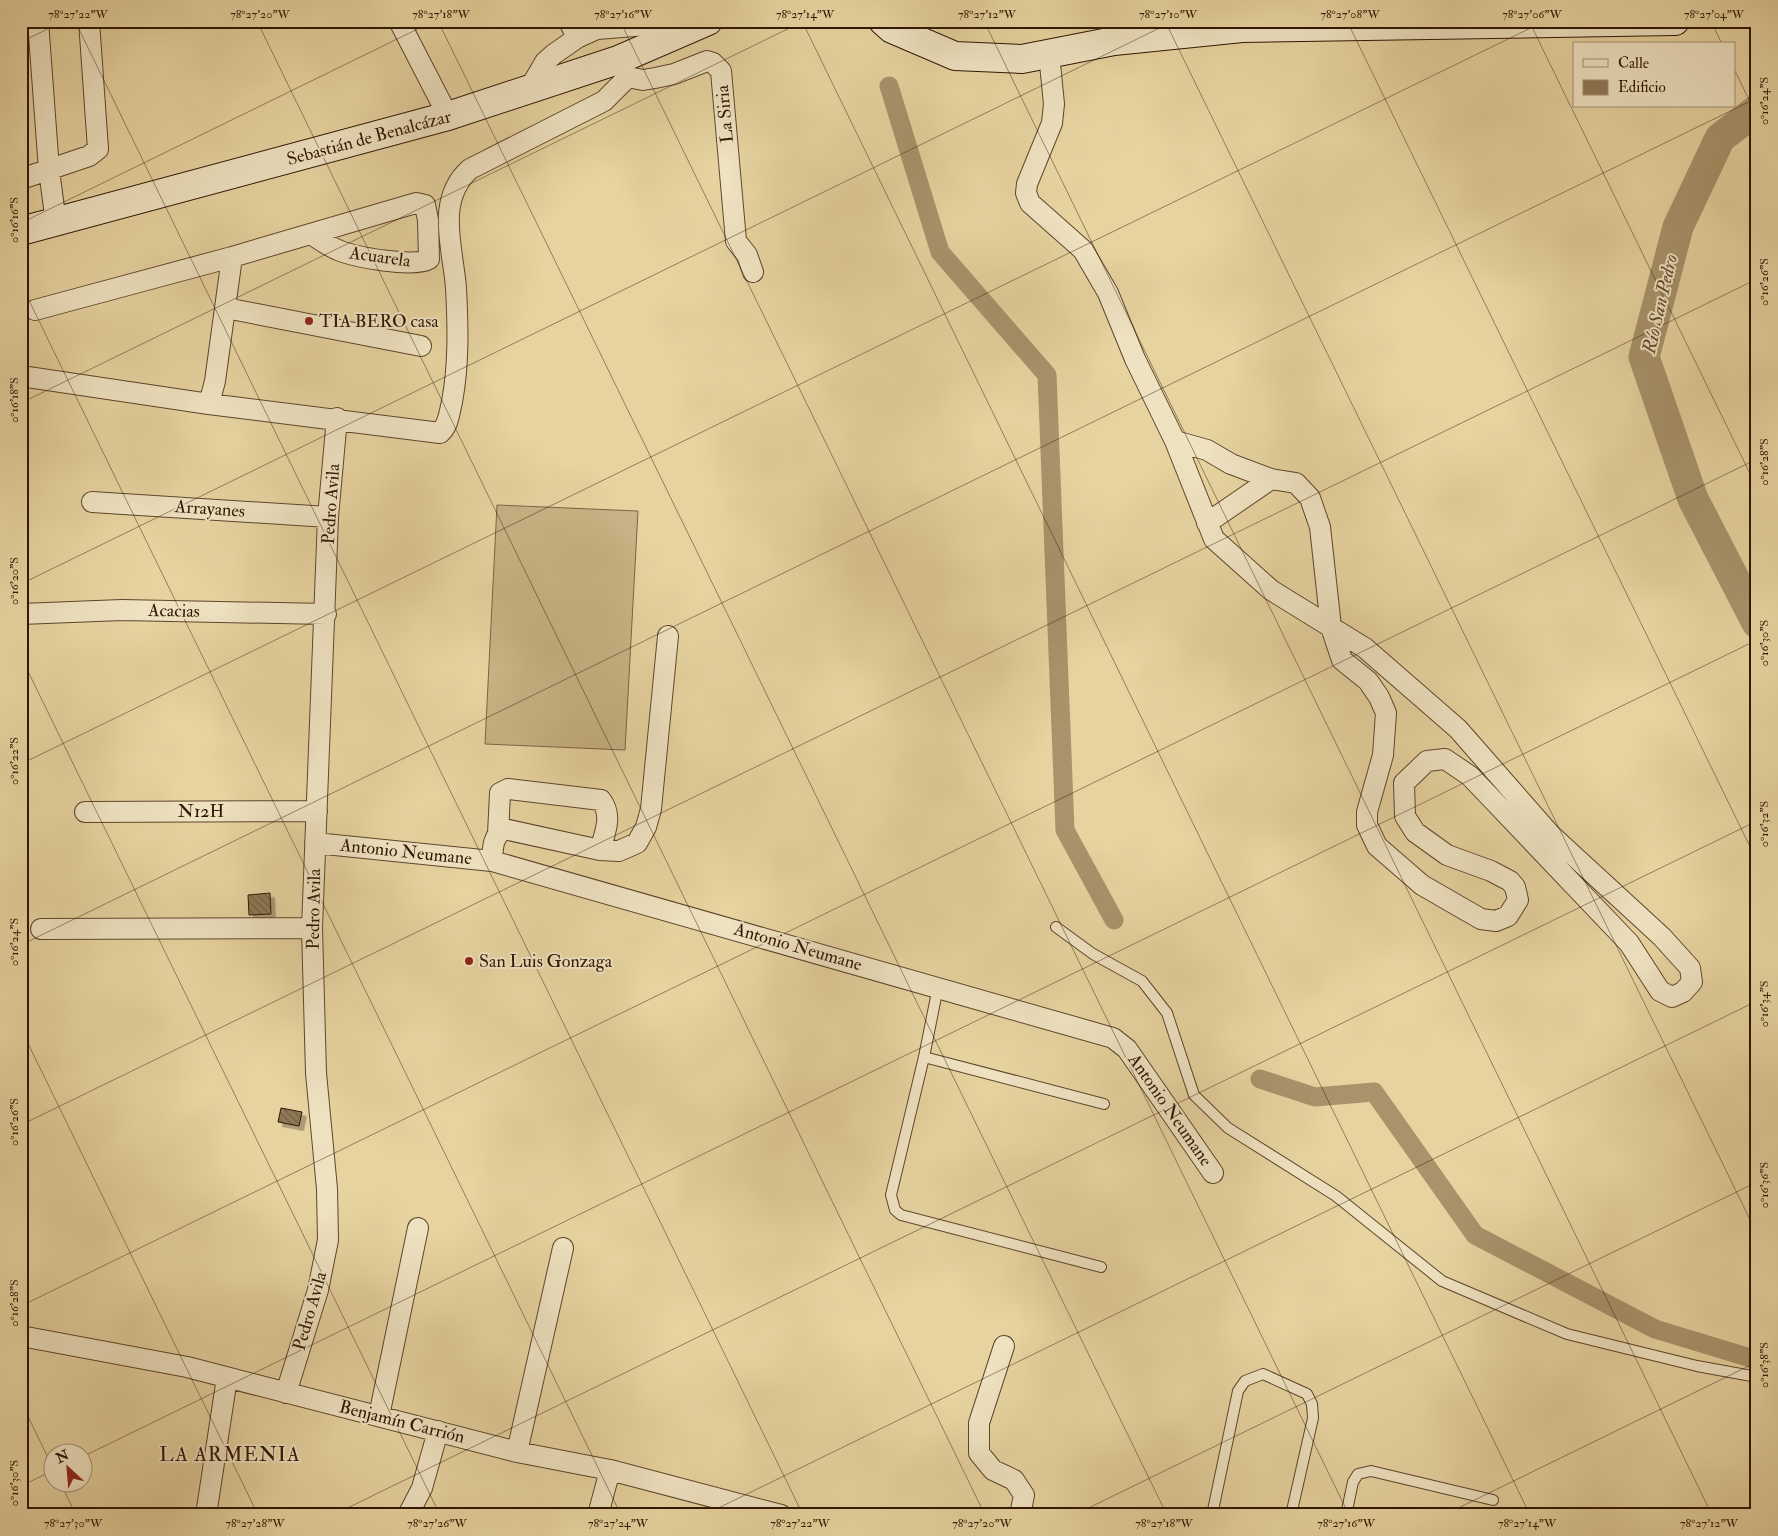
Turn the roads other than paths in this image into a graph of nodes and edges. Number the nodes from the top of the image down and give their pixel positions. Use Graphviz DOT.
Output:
graph roads {
  1 [pos="38,21"];
  2 [pos="89,21"];
  3 [pos="400,21"];
  4 [pos="708,21"];
  5 [pos="883,21"];
  6 [pos="1675,21"];
  7 [pos="596,25"];
  8 [pos="573,30"];
  9 [pos="677,35"];
  10 [pos="1049,54"];
  11 [pos="623,69"];
  12 [pos="528,91"];
  13 [pos="448,116"];
  14 [pos="49,170"];
  15 [pos="21,179"];
  16 [pos="56,223"];
  17 [pos="21,231"];
  18 [pos="311,234"];
  19 [pos="232,257"];
  20 [pos="753,272"];
  21 [pos="226,308"];
  22 [pos="35,310"];
  23 [pos="421,346"];
  24 [pos="21,376"];
  25 [pos="209,404"];
  26 [pos="337,418"];
  27 [pos="1175,441"];
  28 [pos="1271,479"];
  29 [pos="92,502"];
  30 [pos="328,517"];
  31 [pos="1207,522"];
  32 [pos="21,614"];
  33 [pos="326,614"];
  34 [pos="1331,627"];
  35 [pos="668,636"];
  36 [pos="317,811"];
  37 [pos="85,812"];
  38 [pos="498,834"];
  39 [pos="315,843"];
  40 [pos="600,850"];
  41 [pos="492,861"];
  42 [pos="1056,927"];
  43 [pos="41,928"];
  44 [pos="312,928"];
  45 [pos="938,986"];
  46 [pos="924,1057"];
  47 [pos="1104,1104"];
  48 [pos="1213,1173"];
  49 [pos="418,1228"];
  50 [pos="563,1248"];
  51 [pos="1101,1267"];
  52 [pos="21,1336"];
  53 [pos="1004,1346"];
  54 [pos="1757,1377"];
  55 [pos="227,1378"];
  56 [pos="286,1393"];
  57 [pos="379,1416"];
  58 [pos="438,1432"];
  59 [pos="517,1452"];
  60 [pos="610,1470"];
  61 [pos="1493,1500"];
  62 [pos="206,1515"];
  63 [pos="408,1515"];
  64 [pos="598,1515"];
  65 [pos="781,1515"];
  66 [pos="1020,1515"];
  67 [pos="1212,1515"];
  68 [pos="1291,1515"];
  69 [pos="1346,1515"];
  1 -- 14 [label="street"];
  2 -- 14 [label="street"];
  3 -- 13 [label="street"];
  4 -- 9 [label="main road, Sebastián de Benalcázar"];
  5 -- 10 [label="main road"];
  6 -- 10 [label="main road"];
  7 -- 8 [label="street"];
  7 -- 9 [label="street"];
  8 -- 12 [label="street"];
  9 -- 11 [label="main road, Sebastián de Benalcázar"];
  10 -- 27 [label="street"];
  11 -- 12 [label="main road, Sebastián de Benalcázar"];
  11 -- 20 [label="street, La Siria"];
  11 -- 26 [label="street"];
  12 -- 13 [label="main road, Sebastián de Benalcázar"];
  13 -- 16 [label="main road, Sebastián de Benalcázar"];
  14 -- 15 [label="street"];
  14 -- 16 [label="street"];
  16 -- 17 [label="main road, Sebastián de Benalcázar"];
  18 -- 18 [label="street, Acuarela"];
  18 -- 19 [label="street, Acuarela"];
  19 -- 21 [label="street"];
  19 -- 22 [label="street, Acuarela"];
  21 -- 23 [label="street"];
  21 -- 25 [label="street"];
  24 -- 25 [label="street"];
  25 -- 26 [label="street"];
  26 -- 30 [label="street, Pedro Avila"];
  27 -- 28 [label="street"];
  27 -- 31 [label="street"];
  28 -- 31 [label="street"];
  28 -- 34 [label="street"];
  29 -- 30 [label="street, Arrayanes"];
  30 -- 33 [label="street, Pedro Avila"];
  31 -- 34 [label="street"];
  32 -- 33 [label="street, Acacias"];
  33 -- 36 [label="street, Pedro Avila"];
  34 -- 34 [label="street"];
  35 -- 40 [label="street"];
  36 -- 37 [label="street, N12H"];
  36 -- 39 [label="street, Pedro Avila"];
  38 -- 40 [label="street"];
  38 -- 40 [label="street"];
  38 -- 41 [label="street"];
  39 -- 41 [label="street, Antonio Neumane"];
  39 -- 44 [label="street, Pedro Avila"];
  41 -- 45 [label="street, Antonio Neumane"];
  42 -- 54 [label="lane"];
  43 -- 44 [label="street"];
  44 -- 56 [label="street, Pedro Avila"];
  45 -- 46 [label="lane"];
  45 -- 48 [label="street, Antonio Neumane"];
  46 -- 47 [label="lane"];
  46 -- 51 [label="lane"];
  49 -- 57 [label="street"];
  50 -- 59 [label="street"];
  52 -- 55 [label="street, Benjamín Carrión"];
  53 -- 66 [label="street"];
  55 -- 56 [label="street, Benjamín Carrión"];
  55 -- 62 [label="street"];
  56 -- 57 [label="street, Benjamín Carrión"];
  57 -- 58 [label="street, Benjamín Carrión"];
  58 -- 59 [label="street, Benjamín Carrión"];
  58 -- 63 [label="street"];
  59 -- 60 [label="street, Benjamín Carrión"];
  60 -- 64 [label="street"];
  60 -- 65 [label="street, Benjamín Carrión"];
  61 -- 69 [label="lane"];
  67 -- 68 [label="lane"];
}
